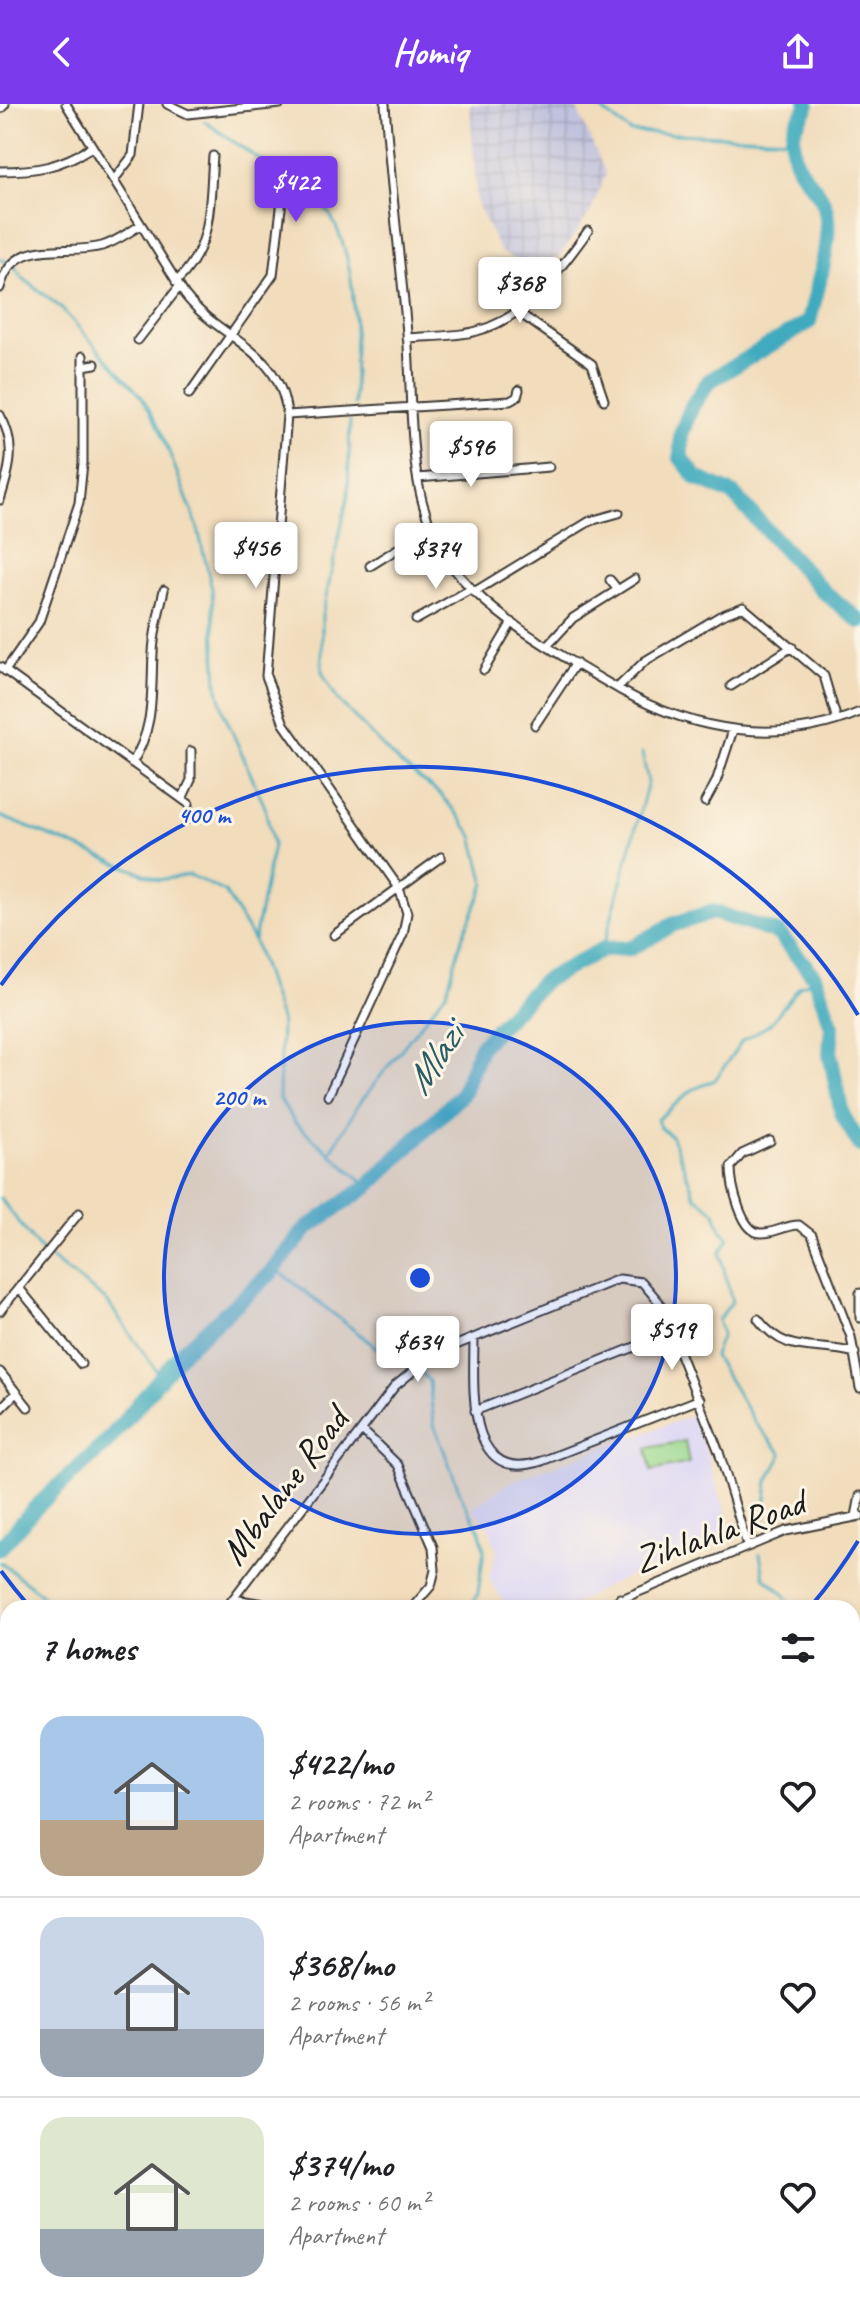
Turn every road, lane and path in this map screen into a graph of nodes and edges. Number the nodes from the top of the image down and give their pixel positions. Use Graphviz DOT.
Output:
graph roads {
  1 [pos="4,104"];
  2 [pos="66,104"];
  3 [pos="139,104"];
  4 [pos="167,104"];
  5 [pos="280,104"];
  6 [pos="385,104"];
  7 [pos="0,108"];
  8 [pos="92,147"];
  9 [pos="213,156"];
  10 [pos="0,171"];
  11 [pos="114,180"];
  12 [pos="282,200"];
  13 [pos="141,225"];
  14 [pos="588,231"];
  15 [pos="279,246"];
  16 [pos="290,246"];
  17 [pos="178,284"];
  18 [pos="0,288"];
  19 [pos="515,310"];
  20 [pos="229,336"];
  21 [pos="407,338"];
  22 [pos="138,340"];
  23 [pos="83,356"];
  24 [pos="95,364"];
  25 [pos="83,366"];
  26 [pos="519,390"];
  27 [pos="189,394"];
  28 [pos="604,400"];
  29 [pos="411,408"];
  30 [pos="0,415"];
  31 [pos="287,415"];
  32 [pos="549,467"];
  33 [pos="418,478"];
  34 [pos="0,500"];
  35 [pos="619,513"];
  36 [pos="431,528"];
  37 [pos="370,566"];
  38 [pos="635,579"];
  39 [pos="610,580"];
  40 [pos="164,590"];
  41 [pos="618,590"];
  42 [pos="472,591"];
  43 [pos="150,598"];
  44 [pos="161,602"];
  45 [pos="416,620"];
  46 [pos="512,622"];
  47 [pos="549,644"];
  48 [pos="792,647"];
  49 [pos="576,663"];
  50 [pos="3,669"];
  51 [pos="484,670"];
  52 [pos="731,686"];
  53 [pos="617,688"];
  54 [pos="860,712"];
  55 [pos="837,720"];
  56 [pos="535,725"];
  57 [pos="733,730"];
  58 [pos="191,751"];
  59 [pos="132,763"];
  60 [pos="182,799"];
  61 [pos="705,802"];
  62 [pos="189,804"];
  63 [pos="441,857"];
  64 [pos="399,888"];
  65 [pos="334,935"];
  66 [pos="328,1096"];
  67 [pos="770,1141"];
  68 [pos="79,1213"];
  69 [pos="19,1288"];
  70 [pos="860,1293"];
  71 [pos="0,1311"];
  72 [pos="860,1318"];
  73 [pos="758,1319"];
  74 [pos="672,1332"];
  75 [pos="474,1338"];
  76 [pos="857,1360"];
  77 [pos="81,1364"];
  78 [pos="0,1372"];
  79 [pos="860,1388"];
  80 [pos="17,1392"];
  81 [pos="700,1399"];
  82 [pos="28,1407"];
  83 [pos="0,1409"];
  84 [pos="475,1411"];
  85 [pos="362,1430"];
  86 [pos="860,1496"];
  87 [pos="858,1516"];
  88 [pos="747,1545"];
  89 [pos="620,1598"];
  90 [pos="233,1599"];
  91 [pos="239,1600"];
  92 [pos="419,1600"];
  93 [pos="616,1600"];
  1 -- 7 [label="street"];
  2 -- 8 [label="street"];
  3 -- 11 [label="street"];
  4 -- 5 [label="street"];
  6 -- 21 [label="street"];
  8 -- 10 [label="street"];
  8 -- 11 [label="street"];
  9 -- 17 [label="street"];
  11 -- 13 [label="street"];
  12 -- 15 [label="street"];
  13 -- 17 [label="street"];
  13 -- 18 [label="street"];
  14 -- 19 [label="street"];
  15 -- 16 [label="street"];
  15 -- 20 [label="street"];
  17 -- 20 [label="street"];
  17 -- 22 [label="street"];
  19 -- 21 [label="street"];
  19 -- 28 [label="street"];
  20 -- 27 [label="street"];
  20 -- 31 [label="street"];
  21 -- 29 [label="street"];
  23 -- 25 [label="street"];
  24 -- 25 [label="street"];
  25 -- 50 [label="street"];
  26 -- 29 [label="street"];
  29 -- 31 [label="street"];
  29 -- 33 [label="street"];
  30 -- 34 [label="street"];
  31 -- 64 [label="street"];
  32 -- 33 [label="street"];
  33 -- 36 [label="street"];
  35 -- 42 [label="street"];
  36 -- 37 [label="street"];
  36 -- 42 [label="street"];
  38 -- 41 [label="street"];
  39 -- 41 [label="street"];
  40 -- 44 [label="street"];
  41 -- 47 [label="street"];
  42 -- 45 [label="street"];
  42 -- 46 [label="street"];
  43 -- 44 [label="street"];
  44 -- 59 [label="street"];
  46 -- 47 [label="street"];
  46 -- 51 [label="street"];
  47 -- 49 [label="street"];
  48 -- 52 [label="street"];
  48 -- 53 [label="street"];
  48 -- 55 [label="street"];
  49 -- 53 [label="street"];
  49 -- 56 [label="street"];
  50 -- 59 [label="street"];
  53 -- 57 [label="street"];
  54 -- 55 [label="street"];
  55 -- 57 [label="street"];
  57 -- 61 [label="street"];
  58 -- 60 [label="street"];
  59 -- 60 [label="street"];
  60 -- 62 [label="street"];
  63 -- 64 [label="street"];
  64 -- 65 [label="street"];
  64 -- 66 [label="street"];
  67 -- 76 [label="street"];
  68 -- 69 [label="street"];
  69 -- 71 [label="street"];
  69 -- 77 [label="street"];
  70 -- 72 [label="street"];
  73 -- 76 [label="street"];
  74 -- 75 [label="street, Mbalane Road"];
  74 -- 81 [label="street, Mbalane Road"];
  74 -- 84 [label="street"];
  75 -- 84 [label="street"];
  75 -- 85 [label="street, Mbalane Road"];
  76 -- 79 [label="street"];
  78 -- 80 [label="street"];
  80 -- 82 [label="street"];
  80 -- 83 [label="street"];
  81 -- 84 [label="street"];
  81 -- 88 [label="street, Mbalane Road"];
  85 -- 90 [label="street, Mbalane Road"];
  85 -- 92 [label="street"];
  86 -- 87 [label="street"];
  87 -- 88 [label="street, Zihlahla Road"];
  88 -- 89 [label="street, Zihlahla Road"];
  89 -- 93 [label="street, Zihlahla Road"];
  90 -- 91 [label="street"];
}
